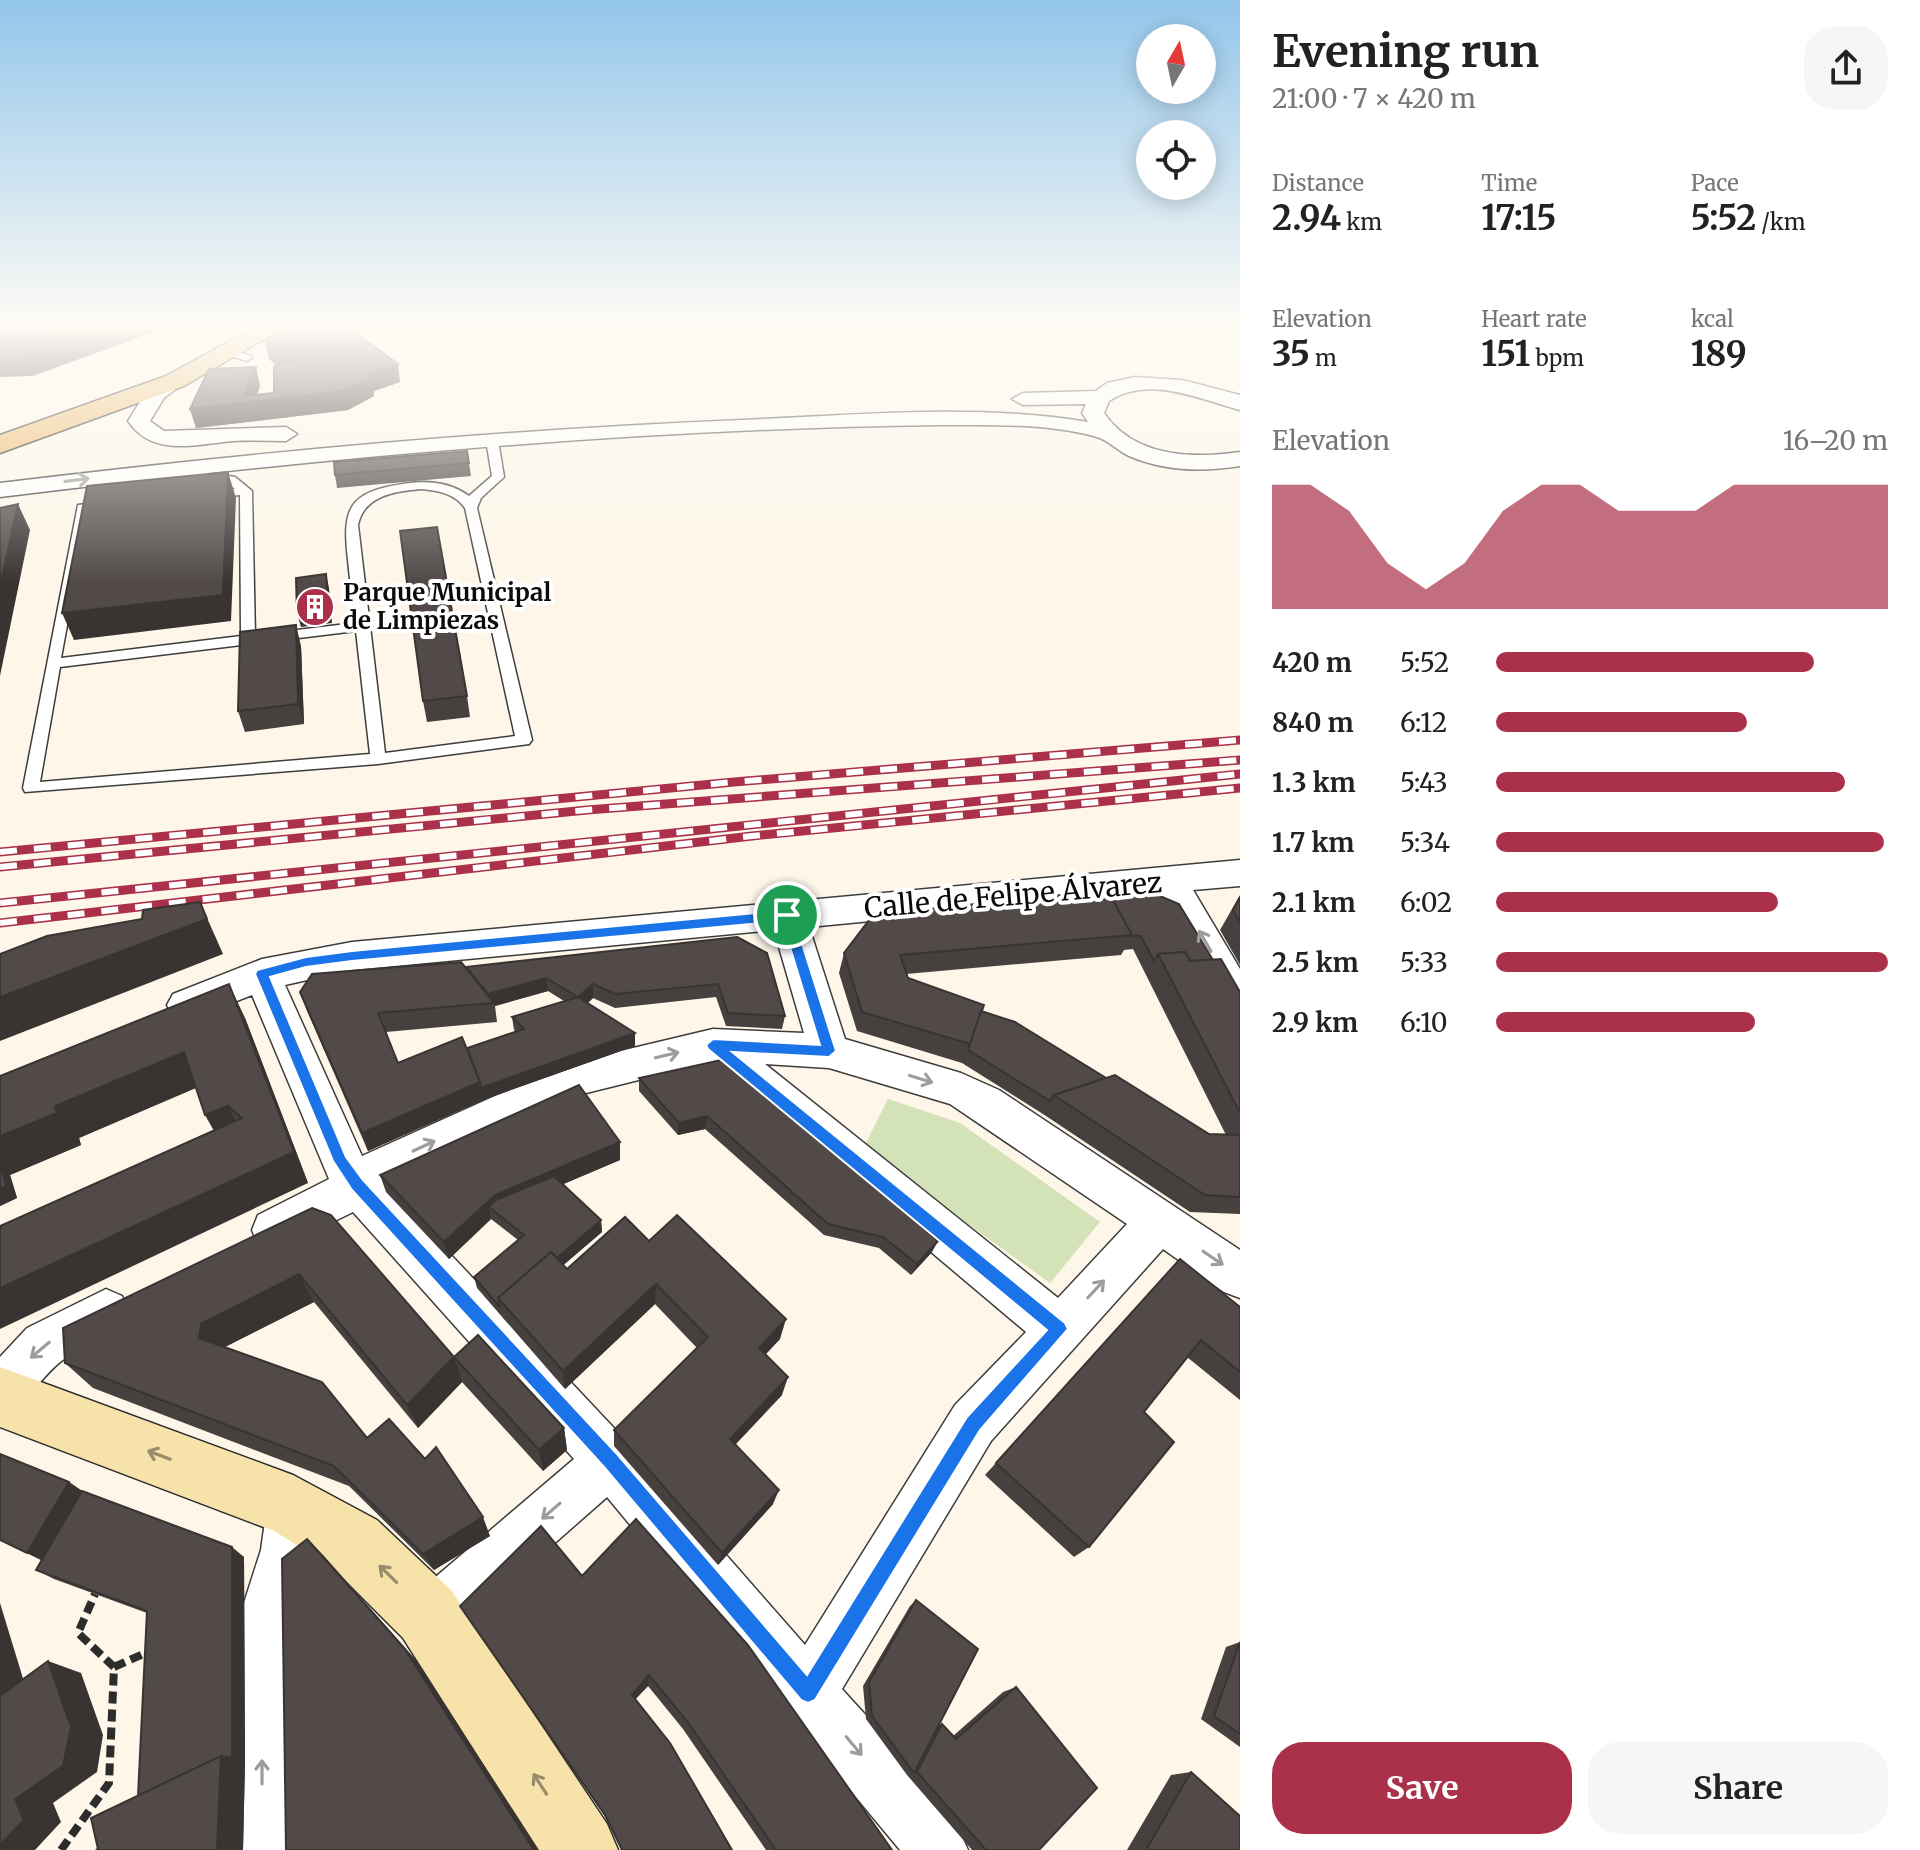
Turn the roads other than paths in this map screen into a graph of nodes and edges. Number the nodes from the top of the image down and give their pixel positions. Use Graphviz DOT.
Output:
graph roads {
  1 [pos="41,410"];
  2 [pos="95,410"];
  3 [pos="144,410"];
  4 [pos="1093,410"];
  5 [pos="0,423"];
  6 [pos="1107,432"];
  7 [pos="492,440"];
  8 [pos="0,445"];
  9 [pos="1240,459"];
  10 [pos="0,469"];
  11 [pos="164,470"];
  12 [pos="0,490"];
  13 [pos="246,491"];
  14 [pos="186,497"];
  15 [pos="126,504"];
  16 [pos="471,508"];
  17 [pos="363,626"];
  18 [pos="248,639"];
  19 [pos="53,663"];
  20 [pos="378,759"];
  21 [pos="1240,873"];
  22 [pos="1169,880"];
  23 [pos="787,915"];
  24 [pos="262,974"];
  25 [pos="1240,1003"];
  26 [pos="158,1016"];
  27 [pos="713,1045"];
  28 [pos="829,1051"];
  29 [pos="357,1185"];
  30 [pos="1159,1222"];
  31 [pos="230,1251"];
  32 [pos="1240,1276"];
  33 [pos="144,1294"];
  34 [pos="1059,1329"];
  35 [pos="0,1394"];
  36 [pos="610,1461"];
  37 [pos="293,1507"];
  38 [pos="427,1614"];
  39 [pos="808,1692"];
  40 [pos="262,1850"];
  41 [pos="581,1850"];
  42 [pos="937,1850"];
  1 -- 5 [label="main road"];
  2 -- 8 [label="main road"];
  3 -- 10 [label="street"];
  4 -- 6 [label="street"];
  6 -- 7 [label="street"];
  6 -- 9 [label="street"];
  7 -- 11 [label="street"];
  7 -- 16 [label="lane"];
  12 -- 11 [label="street, one-way"];
  11 -- 13 [label="lane"];
  13 -- 14 [label="lane"];
  13 -- 18 [label="lane"];
  15 -- 19 [label="lane"];
  16 -- 17 [label="lane"];
  16 -- 20 [label="lane"];
  17 -- 18 [label="lane"];
  17 -- 20 [label="lane"];
  18 -- 19 [label="lane"];
  19 -- 20 [label="lane"];
  21 -- 22 [label="street, Calle de Felipe Álvarez"];
  22 -- 23 [label="street, Calle de Felipe Álvarez"];
  25 -- 22 [label="street, one-way"];
  23 -- 24 [label="street, Calle de Felipe Álvarez"];
  23 -- 28 [label="street"];
  24 -- 26 [label="street, Calle de Felipe Álvarez"];
  24 -- 29 [label="street"];
  27 -- 28 [label="street"];
  29 -- 27 [label="street, one-way"];
  27 -- 34 [label="street"];
  28 -- 30 [label="street, one-way"];
  29 -- 31 [label="street"];
  29 -- 36 [label="street"];
  30 -- 32 [label="street, one-way"];
  34 -- 30 [label="street, one-way"];
  33 -- 35 [label="street, one-way"];
  34 -- 39 [label="street"];
  37 -- 35 [label="street, one-way"];
  36 -- 38 [label="street, one-way"];
  36 -- 39 [label="street"];
  38 -- 37 [label="street, one-way"];
  40 -- 37 [label="street, one-way"];
  41 -- 38 [label="street, one-way"];
  39 -- 42 [label="street, one-way"];
}
